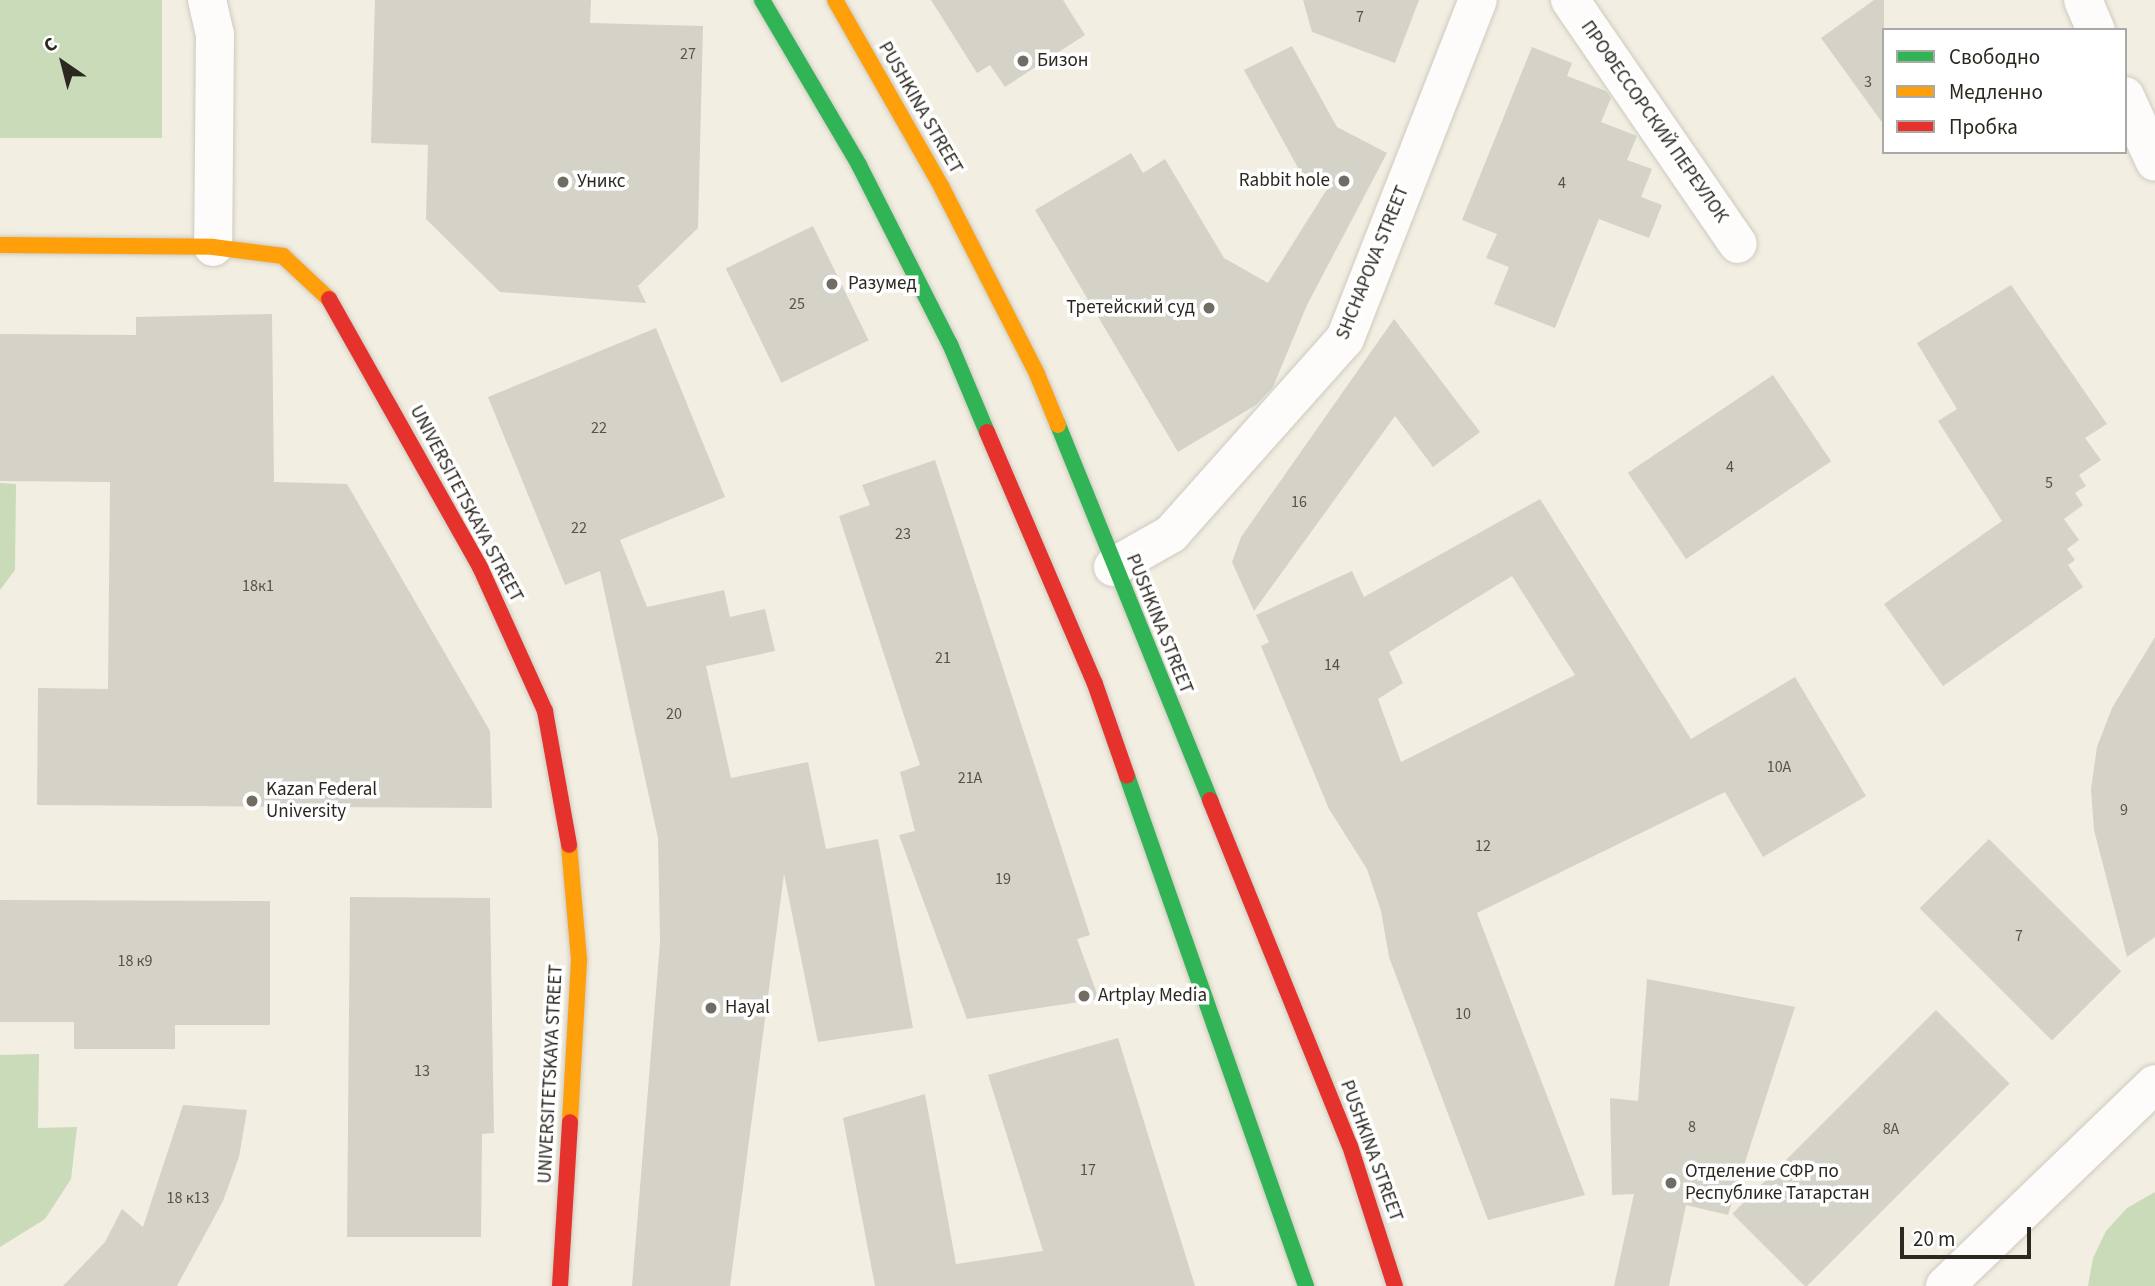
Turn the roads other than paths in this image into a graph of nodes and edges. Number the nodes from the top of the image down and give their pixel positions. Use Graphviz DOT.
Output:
graph roads {
  1 [pos="207,0"];
  2 [pos="762,0"];
  3 [pos="835,0"];
  4 [pos="1478,0"];
  5 [pos="1570,0"];
  6 [pos="2083,0"];
  7 [pos="2095,28"];
  8 [pos="2127,100"];
  9 [pos="2155,162"];
  10 [pos="1738,244"];
  11 [pos="0,245"];
  12 [pos="213,247"];
  13 [pos="1113,567"];
  14 [pos="2155,1084"];
  15 [pos="560,1286"];
  16 [pos="1306,1286"];
  17 [pos="1395,1286"];
  18 [pos="1945,1286"];
  1 -- 12 [label="street"];
  2 -- 16 [label="main road"];
  3 -- 13 [label="main road, PUSHKINA STREET"];
  4 -- 13 [label="street, SHCHAPOVA STREET"];
  5 -- 10 [label="street, ПРОФЕССОРСКИЙ ПЕРЕУЛОК"];
  6 -- 7 [label="street"];
  8 -- 9 [label="street"];
  11 -- 12 [label="main road, UNIVERSITETSKAYA STREET"];
  12 -- 15 [label="main road, UNIVERSITETSKAYA STREET"];
  13 -- 17 [label="main road, PUSHKINA STREET"];
  14 -- 18 [label="street"];
}
